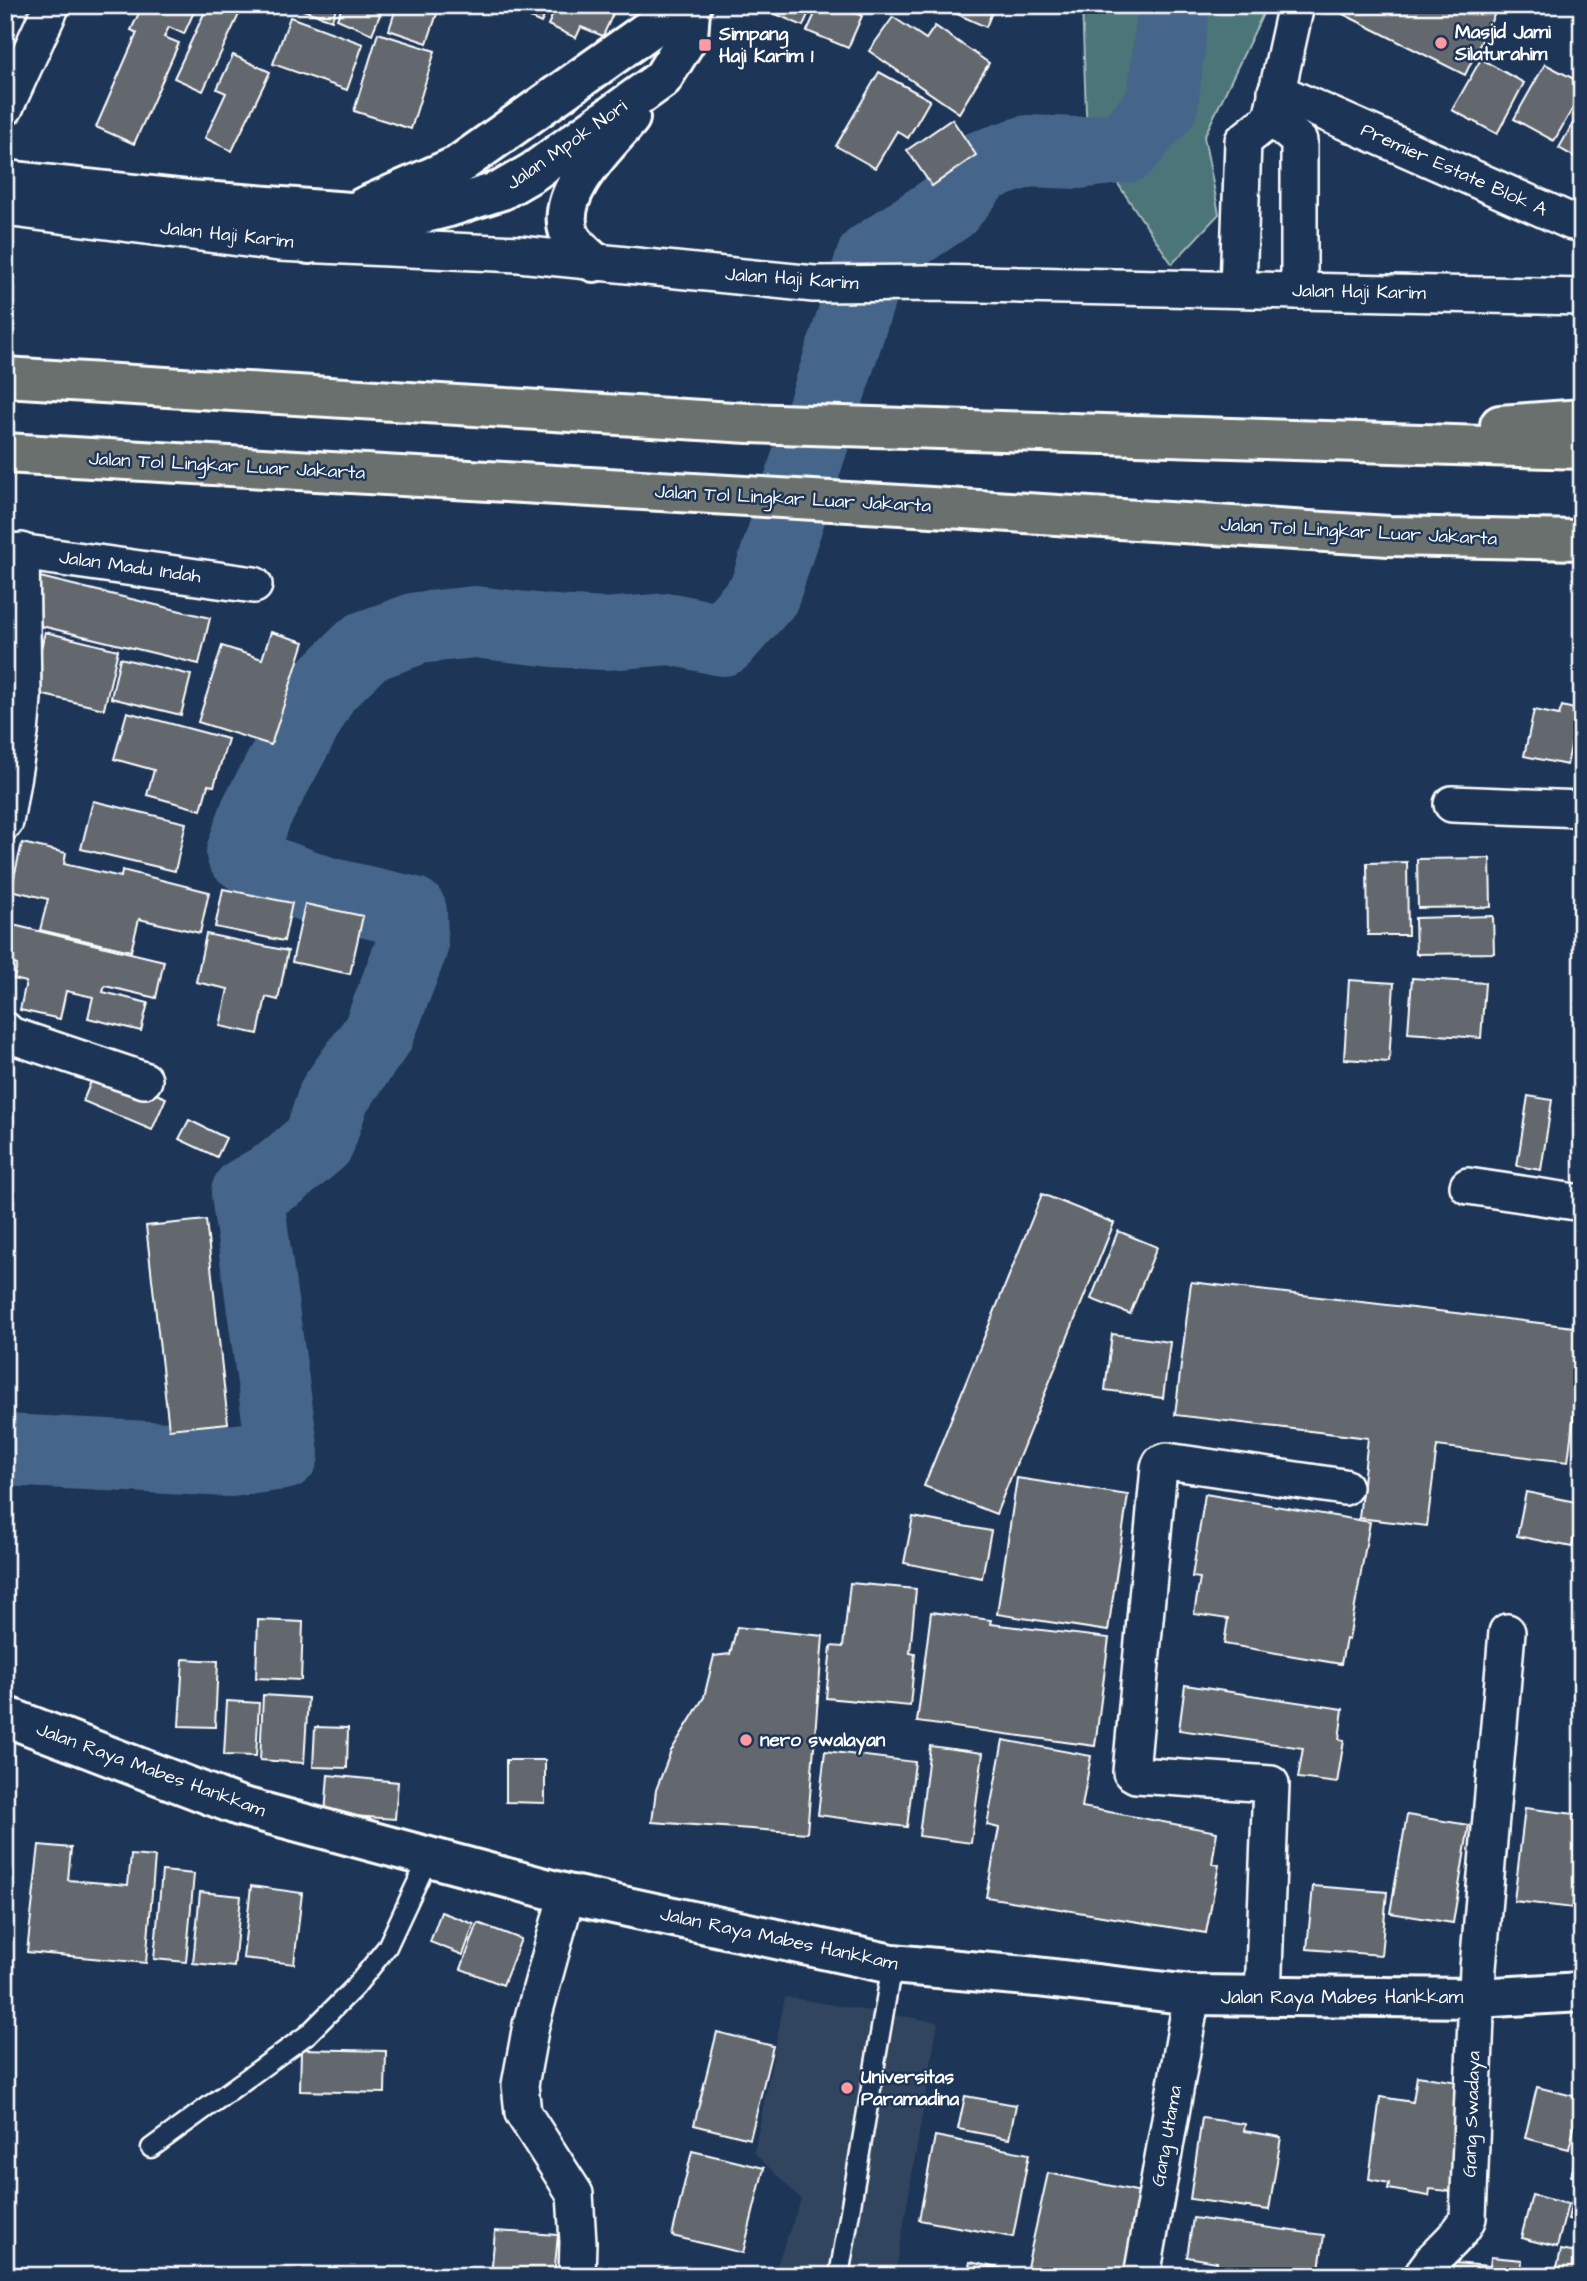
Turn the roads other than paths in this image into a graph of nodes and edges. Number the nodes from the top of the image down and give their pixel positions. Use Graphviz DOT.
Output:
graph roads {
  1 [pos="52,5"];
  2 [pos="1296,5"];
  3 [pos="691,8"];
  4 [pos="662,79"];
  5 [pos="1274,104"];
  6 [pos="5,108"];
  7 [pos="5,180"];
  8 [pos="188,200"];
  9 [pos="5,208"];
  10 [pos="351,212"];
  11 [pos="1572,222"];
  12 [pos="309,244"];
  13 [pos="594,262"];
  14 [pos="1238,289"];
  15 [pos="1299,291"];
  16 [pos="1582,298"];
  17 [pos="5,377"];
  18 [pos="1582,419"];
  19 [pos="1250,440"];
  20 [pos="1582,449"];
  21 [pos="5,453"];
  22 [pos="1389,537"];
  23 [pos="1582,540"];
  24 [pos="13,551"];
  25 [pos="1582,563"];
  26 [pos="254,586"];
  27 [pos="1452,804"];
  28 [pos="1582,809"];
  29 [pos="5,822"];
  30 [pos="5,1030"];
  31 [pos="144,1080"];
  32 [pos="1468,1186"];
  33 [pos="1577,1202"];
  34 [pos="1344,1487"];
  35 [pos="1507,1632"];
  36 [pos="5,1716"];
  37 [pos="429,1857"];
  38 [pos="566,1894"];
  39 [pos="892,1965"];
  40 [pos="1582,1992"];
  41 [pos="1192,1996"];
  42 [pos="1263,1996"];
  43 [pos="1477,1998"];
  44 [pos="151,2148"];
  45 [pos="577,2276"];
  46 [pos="839,2276"];
  47 [pos="1142,2276"];
  48 [pos="1422,2276"];
  1 -- 6 [label="street"];
  2 -- 5 [label="street"];
  3 -- 4 [label="main road, Jalan Mpok Nori"];
  3 -- 10 [label="main road, Jalan Mpok Nori"];
  4 -- 10 [label="main road, Jalan Mpok Nori"];
  4 -- 13 [label="main road"];
  5 -- 11 [label="street, Premier Estate Blok A"];
  5 -- 14 [label="street"];
  5 -- 15 [label="street"];
  7 -- 8 [label="main road, Jalan Mpok Nori"];
  8 -- 10 [label="main road, Jalan Mpok Nori"];
  8 -- 12 [label="main road"];
  9 -- 12 [label="street, Jalan Haji Karim"];
  12 -- 13 [label="street, Jalan Haji Karim"];
  13 -- 14 [label="street, Jalan Haji Karim"];
  14 -- 15 [label="street, Jalan Haji Karim"];
  15 -- 16 [label="street, Jalan Haji Karim"];
  17 -- 19 [label="highway"];
  18 -- 19 [label="highway"];
  19 -- 20 [label="highway"];
  21 -- 22 [label="highway, Jalan Tol Lingkar Luar Jakarta"];
  22 -- 23 [label="highway, Jalan Tol Lingkar Luar Jakarta"];
  22 -- 25 [label="highway"];
  24 -- 26 [label="street, Jalan Madu Indah"];
  24 -- 29 [label="street"];
  27 -- 28 [label="street"];
  30 -- 31 [label="street"];
  32 -- 33 [label="street"];
  34 -- 42 [label="street"];
  35 -- 43 [label="street, Gang Swadaya"];
  36 -- 37 [label="main road, Jalan Raya Mabes Hankkam"];
  37 -- 38 [label="main road, Jalan Raya Mabes Hankkam"];
  37 -- 44 [label="lane"];
  38 -- 39 [label="main road, Jalan Raya Mabes Hankkam"];
  38 -- 45 [label="street"];
  39 -- 41 [label="main road, Jalan Raya Mabes Hankkam"];
  39 -- 46 [label="lane"];
  40 -- 43 [label="main road, Jalan Raya Mabes Hankkam"];
  41 -- 42 [label="main road, Jalan Raya Mabes Hankkam"];
  41 -- 47 [label="street, Gang Utama"];
  42 -- 43 [label="main road, Jalan Raya Mabes Hankkam"];
  43 -- 48 [label="street, Gang Swadaya"];
}
